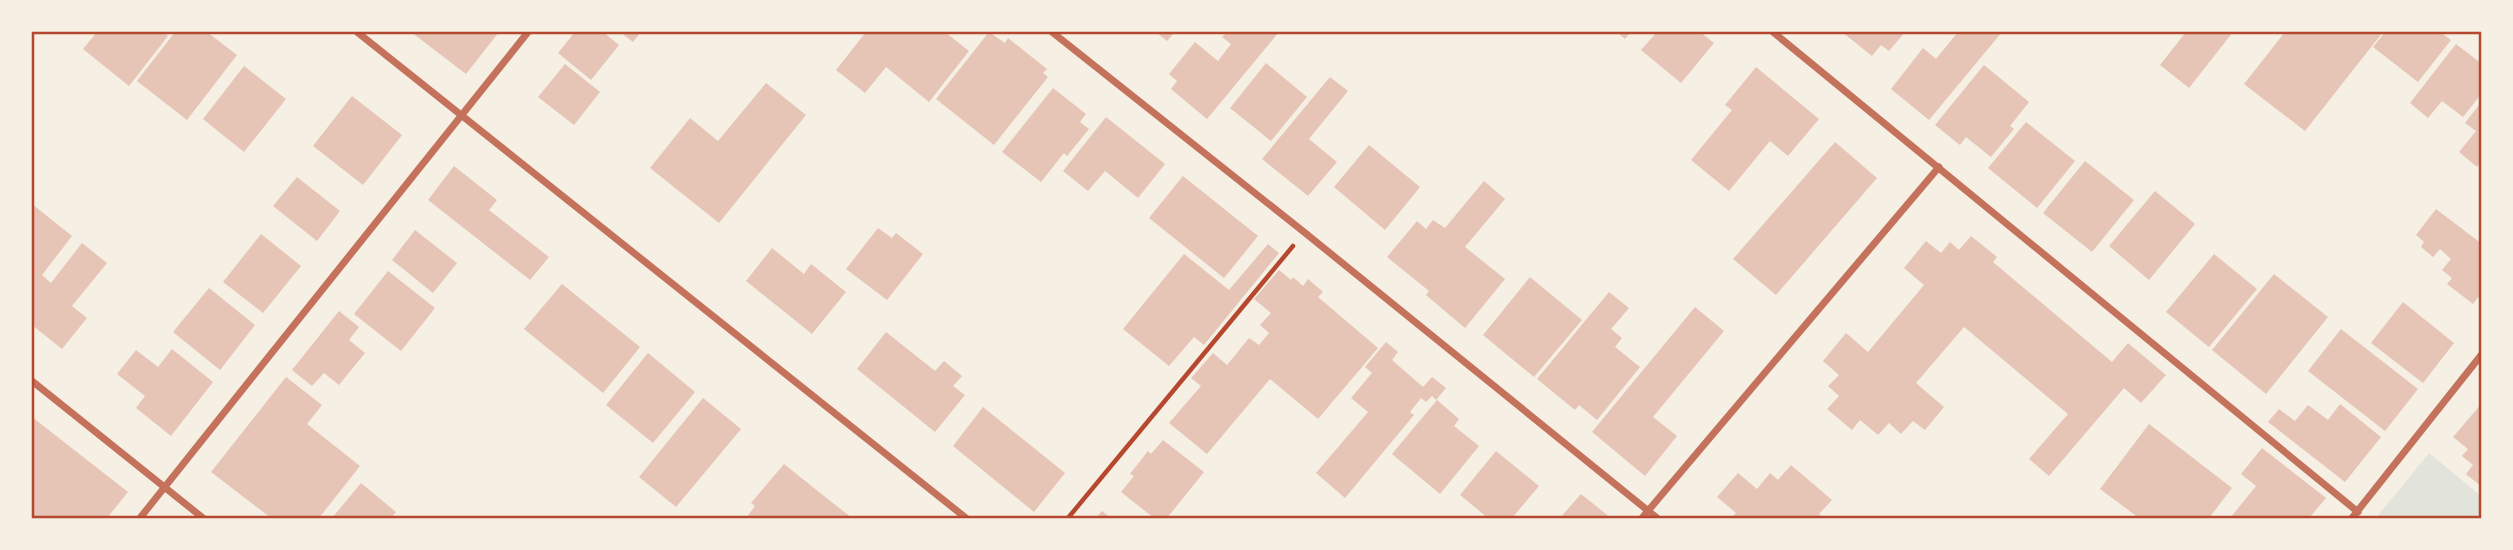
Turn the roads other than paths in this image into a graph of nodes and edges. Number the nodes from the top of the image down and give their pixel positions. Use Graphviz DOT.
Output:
graph roads {
  1 [pos="357,32"];
  2 [pos="528,32"];
  3 [pos="1052,32"];
  4 [pos="1773,32"];
  5 [pos="462,114"];
  6 [pos="1939,167"];
  7 [pos="2482,354"];
  8 [pos="32,381"];
  9 [pos="164,487"];
  10 [pos="1648,511"];
  11 [pos="2355,515"];
  12 [pos="140,519"];
  13 [pos="203,519"];
  14 [pos="966,519"];
  15 [pos="1642,519"];
  16 [pos="1657,519"];
  1 -- 5 [label="street"];
  2 -- 5 [label="street"];
  3 -- 10 [label="street"];
  4 -- 6 [label="street"];
  5 -- 9 [label="street"];
  5 -- 14 [label="street"];
  6 -- 10 [label="street"];
  6 -- 11 [label="street"];
  7 -- 11 [label="street"];
  8 -- 9 [label="street"];
  9 -- 12 [label="street"];
  9 -- 13 [label="street"];
  10 -- 15 [label="street"];
  10 -- 16 [label="street"];
}
